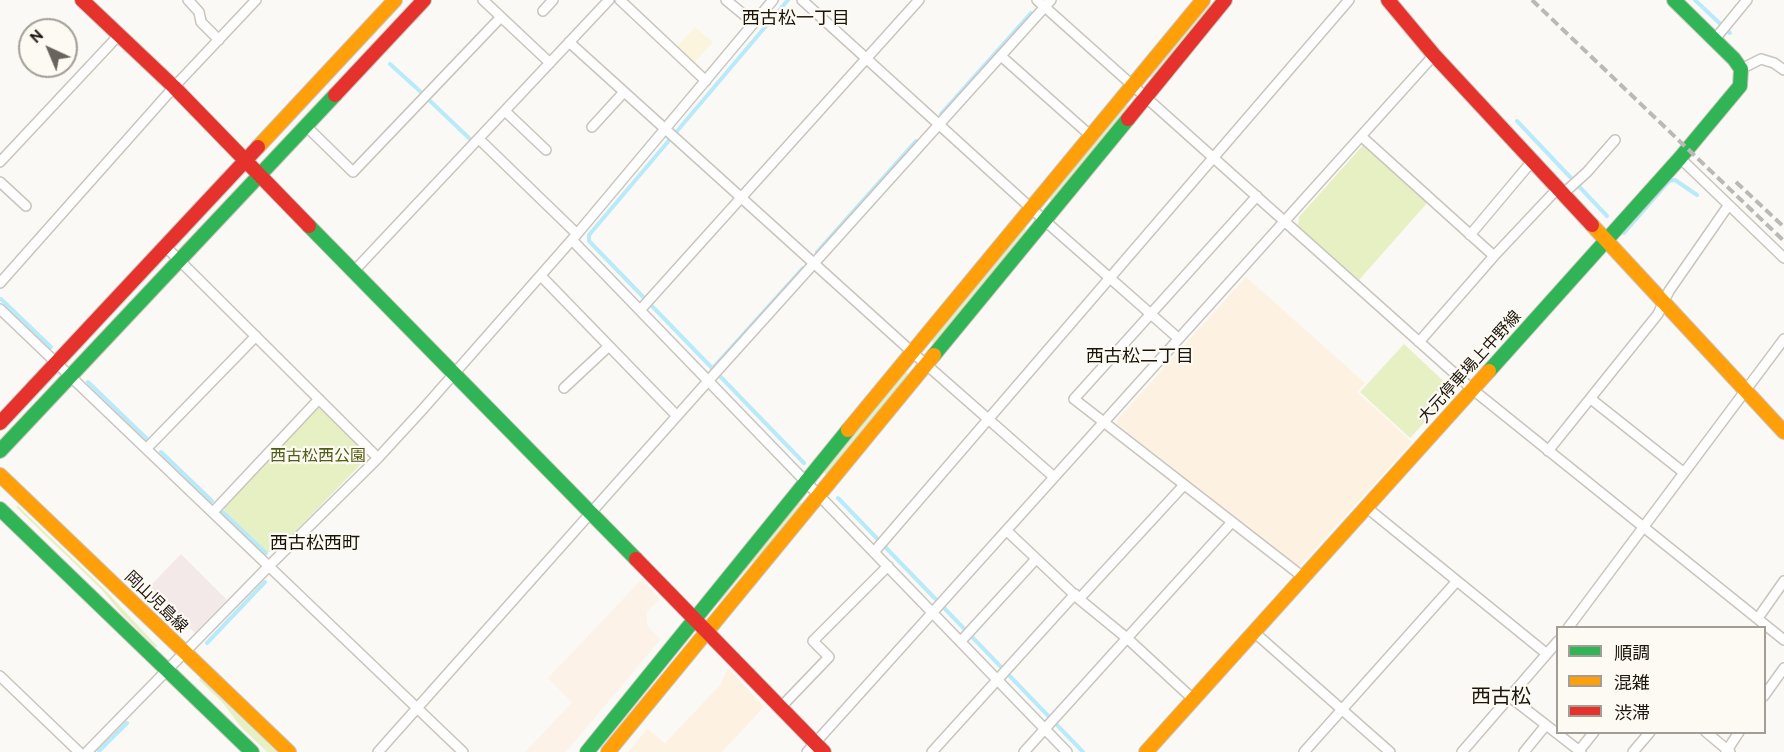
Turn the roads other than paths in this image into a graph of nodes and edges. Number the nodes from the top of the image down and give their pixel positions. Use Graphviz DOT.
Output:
graph roads {
  1 [pos="82,0"];
  2 [pos="188,0"];
  3 [pos="395,0"];
  4 [pos="423,0"];
  5 [pos="483,0"];
  6 [pos="553,0"];
  7 [pos="609,0"];
  8 [pos="620,0"];
  9 [pos="726,0"];
  10 [pos="773,0"];
  11 [pos="802,0"];
  12 [pos="919,0"];
  13 [pos="1036,0"];
  14 [pos="1203,0"];
  15 [pos="1225,0"];
  16 [pos="1349,0"];
  17 [pos="1388,0"];
  18 [pos="1674,0"];
  19 [pos="1747,0"];
  20 [pos="250,2"];
  21 [pos="1048,4"];
  22 [pos="543,11"];
  23 [pos="501,18"];
  24 [pos="754,23"];
  25 [pos="1721,32"];
  26 [pos="119,35"];
  27 [pos="219,40"];
  28 [pos="569,42"];
  29 [pos="1434,55"];
  30 [pos="1001,56"];
  31 [pos="866,59"];
  32 [pos="550,63"];
  33 [pos="1741,69"];
  34 [pos="1784,70"];
  35 [pos="706,81"];
  36 [pos="1132,86"];
  37 [pos="174,87"];
  38 [pos="624,92"];
  39 [pos="1145,97"];
  40 [pos="505,111"];
  41 [pos="939,125"];
  42 [pos="306,126"];
  43 [pos="591,127"];
  44 [pos="670,133"];
  45 [pos="1091,136"];
  46 [pos="1361,136"];
  47 [pos="479,139"];
  48 [pos="1615,140"];
  49 [pos="546,150"];
  50 [pos="1214,157"];
  51 [pos="1680,158"];
  52 [pos="1533,160"];
  53 [pos="247,161"];
  54 [pos="0,162"];
  55 [pos="260,174"];
  56 [pos="0,182"];
  57 [pos="1568,186"];
  58 [pos="1257,196"];
  59 [pos="742,197"];
  60 [pos="26,206"];
  61 [pos="1728,206"];
  62 [pos="1031,209"];
  63 [pos="1044,220"];
  64 [pos="1284,221"];
  65 [pos="1470,235"];
  66 [pos="575,237"];
  67 [pos="1607,238"];
  68 [pos="166,246"];
  69 [pos="1494,256"];
  70 [pos="1784,258"];
  71 [pos="180,260"];
  72 [pos="815,263"];
  73 [pos="354,271"];
  74 [pos="541,276"];
  75 [pos="1110,279"];
  76 [pos="0,283"];
  77 [pos="1664,302"];
  78 [pos="645,304"];
  79 [pos="0,309"];
  80 [pos="1150,314"];
  81 [pos="256,336"];
  82 [pos="1178,338"];
  83 [pos="1784,339"];
  84 [pos="1419,342"];
  85 [pos="609,346"];
  86 [pos="912,352"];
  87 [pos="57,362"];
  88 [pos="927,365"];
  89 [pos="455,374"];
  90 [pos="70,375"];
  91 [pos="714,375"];
  92 [pos="564,388"];
  93 [pos="1472,389"];
  94 [pos="1747,391"];
  95 [pos="319,399"];
  96 [pos="1591,399"];
  97 [pos="677,416"];
  98 [pos="989,420"];
  99 [pos="1105,422"];
  100 [pos="0,423"];
  101 [pos="1784,432"];
  102 [pos="147,448"];
  103 [pos="0,451"];
  104 [pos="1548,451"];
  105 [pos="378,458"];
  106 [pos="1683,472"];
  107 [pos="0,475"];
  108 [pos="1054,477"];
  109 [pos="807,481"];
  110 [pos="1184,484"];
  111 [pos="819,494"];
  112 [pos="1366,507"];
  113 [pos="0,509"];
  114 [pos="213,512"];
  115 [pos="591,513"];
  116 [pos="1232,522"];
  117 [pos="1643,528"];
  118 [pos="1007,531"];
  119 [pos="879,547"];
  120 [pos="1036,559"];
  121 [pos="269,566"];
  122 [pos="888,566"];
  123 [pos="1303,577"];
  124 [pos="1457,581"];
  125 [pos="1784,581"];
  126 [pos="1077,597"];
  127 [pos="938,608"];
  128 [pos="1758,618"];
  129 [pos="694,619"];
  130 [pos="1573,626"];
  131 [pos="706,631"];
  132 [pos="1254,632"];
  133 [pos="965,636"];
  134 [pos="1128,639"];
  135 [pos="1784,640"];
  136 [pos="1556,642"];
  137 [pos="184,652"];
  138 [pos="1547,654"];
  139 [pos="1784,668"];
  140 [pos="166,670"];
  141 [pos="1002,675"];
  142 [pos="0,676"];
  143 [pos="1766,693"];
  144 [pos="1510,697"];
  145 [pos="1194,700"];
  146 [pos="781,707"];
  147 [pos="417,708"];
  148 [pos="1342,709"];
  149 [pos="1050,724"];
  150 [pos="1546,725"];
  151 [pos="1556,733"];
  152 [pos="1557,734"];
  153 [pos="1592,734"];
  154 [pos="1648,734"];
  155 [pos="1708,734"];
  156 [pos="1738,734"];
  157 [pos="815,749"];
  158 [pos="1728,751"];
  159 [pos="79,752"];
  160 [pos="87,752"];
  161 [pos="252,752"];
  162 [pos="289,752"];
  163 [pos="378,752"];
  164 [pos="462,752"];
  165 [pos="587,752"];
  166 [pos="608,752"];
  167 [pos="933,752"];
  168 [pos="1024,752"];
  169 [pos="1067,752"];
  170 [pos="1146,752"];
  171 [pos="1304,752"];
  172 [pos="1390,752"];
  173 [pos="1462,752"];
  174 [pos="1524,752"];
  175 [pos="1579,752"];
  176 [pos="1633,752"];
  1 -- 26 [label="street"];
  2 -- 27 [label="street"];
  3 -- 53 [label="street"];
  4 -- 42 [label="street"];
  5 -- 23 [label="street"];
  6 -- 22 [label="street"];
  7 -- 28 [label="street"];
  8 -- 35 [label="street"];
  9 -- 24 [label="street"];
  10 -- 24 [label="street"];
  11 -- 31 [label="street"];
  12 -- 31 [label="street"];
  13 -- 21 [label="street"];
  14 -- 36 [label="street"];
  15 -- 39 [label="street"];
  16 -- 50 [label="street"];
  17 -- 29 [label="street"];
  18 -- 25 [label="street"];
  19 -- 25 [label="street"];
  20 -- 27 [label="street"];
  21 -- 30 [label="street"];
  21 -- 36 [label="street"];
  23 -- 32 [label="street"];
  23 -- 42 [label="street"];
  24 -- 35 [label="street"];
  25 -- 33 [label="street"];
  26 -- 37 [label="street"];
  26 -- 54 [label="street"];
  27 -- 37 [label="street"];
  28 -- 32 [label="street"];
  28 -- 38 [label="street"];
  29 -- 46 [label="street"];
  29 -- 52 [label="street"];
  30 -- 41 [label="street"];
  30 -- 45 [label="street"];
  31 -- 41 [label="street"];
  31 -- 59 [label="street"];
  32 -- 40 [label="street"];
  33 -- 34 [label="street"];
  33 -- 51 [label="street, 大元停車場上中野線"];
  35 -- 44 [label="street"];
  36 -- 39 [label="street"];
  36 -- 45 [label="street"];
  37 -- 53 [label="street"];
  37 -- 76 [label="street"];
  38 -- 43 [label="street"];
  38 -- 44 [label="street"];
  39 -- 50 [label="street"];
  39 -- 63 [label="street"];
  40 -- 47 [label="street"];
  40 -- 49 [label="street"];
  41 -- 62 [label="street"];
  41 -- 72 [label="street"];
  42 -- 55 [label="street"];
  44 -- 59 [label="street"];
  44 -- 66 [label="street"];
  45 -- 62 [label="street"];
  46 -- 64 [label="street"];
  46 -- 65 [label="street"];
  47 -- 66 [label="street"];
  47 -- 73 [label="street"];
  48 -- 57 [label="street"];
  50 -- 58 [label="street"];
  50 -- 75 [label="street"];
  51 -- 61 [label="street"];
  51 -- 67 [label="street, 大元停車場上中野線"];
  52 -- 57 [label="street"];
  52 -- 65 [label="street"];
  53 -- 55 [label="street"];
  53 -- 68 [label="street"];
  55 -- 71 [label="street"];
  55 -- 73 [label="street"];
  56 -- 60 [label="street"];
  57 -- 67 [label="street"];
  57 -- 69 [label="street"];
  58 -- 64 [label="street"];
  58 -- 80 [label="street"];
  59 -- 72 [label="street"];
  59 -- 78 [label="street"];
  61 -- 70 [label="street"];
  61 -- 77 [label="street"];
  62 -- 63 [label="street"];
  62 -- 86 [label="street"];
  63 -- 75 [label="street"];
  63 -- 88 [label="street"];
  64 -- 82 [label="street"];
  64 -- 84 [label="street"];
  65 -- 69 [label="street"];
  66 -- 74 [label="street"];
  66 -- 78 [label="street"];
  67 -- 77 [label="street"];
  67 -- 93 [label="street, 大元停車場上中野線"];
  68 -- 71 [label="street"];
  68 -- 87 [label="street"];
  69 -- 84 [label="street"];
  71 -- 81 [label="street"];
  71 -- 90 [label="street"];
  72 -- 86 [label="street"];
  72 -- 91 [label="street"];
  73 -- 89 [label="street"];
  74 -- 85 [label="street"];
  74 -- 89 [label="street"];
  75 -- 80 [label="street"];
  75 -- 98 [label="street"];
  77 -- 94 [label="street"];
  77 -- 96 [label="street"];
  78 -- 91 [label="street"];
  79 -- 87 [label="street"];
  80 -- 82 [label="street"];
  80 -- 99 [label="street"];
  81 -- 95 [label="street"];
  81 -- 102 [label="street"];
  82 -- 99 [label="street"];
  83 -- 94 [label="street"];
  84 -- 93 [label="street"];
  85 -- 92 [label="street"];
  85 -- 97 [label="street"];
  86 -- 88 [label="street"];
  86 -- 109 [label="street"];
  87 -- 90 [label="street"];
  87 -- 100 [label="street"];
  88 -- 98 [label="street"];
  88 -- 111 [label="street"];
  89 -- 105 [label="street"];
  89 -- 115 [label="street"];
  90 -- 102 [label="street"];
  90 -- 103 [label="street"];
  91 -- 97 [label="street"];
  91 -- 109 [label="street"];
  93 -- 104 [label="street"];
  93 -- 112 [label="street, 大元停車場上中野線"];
  94 -- 101 [label="street"];
  94 -- 106 [label="street"];
  95 -- 105 [label="street"];
  95 -- 114 [label="street"];
  96 -- 104 [label="street"];
  96 -- 106 [label="street"];
  97 -- 115 [label="street"];
  98 -- 108 [label="street"];
  98 -- 119 [label="street"];
  99 -- 108 [label="street"];
  99 -- 110 [label="street"];
  102 -- 114 [label="street"];
  104 -- 117 [label="street"];
  105 -- 121 [label="street"];
  106 -- 117 [label="street"];
  107 -- 137 [label="street, 岡山児島線"];
  108 -- 118 [label="street"];
  109 -- 111 [label="street"];
  109 -- 129 [label="street"];
  110 -- 116 [label="street"];
  110 -- 126 [label="street"];
  111 -- 119 [label="street"];
  111 -- 131 [label="street"];
  112 -- 123 [label="street, 大元停車場上中野線"];
  112 -- 124 [label="street"];
  113 -- 140 [label="street"];
  114 -- 121 [label="street"];
  115 -- 129 [label="street"];
  115 -- 147 [label="street"];
  116 -- 123 [label="street"];
  116 -- 134 [label="street"];
  117 -- 128 [label="street"];
  117 -- 130 [label="street"];
  118 -- 120 [label="street"];
  118 -- 127 [label="street"];
  119 -- 122 [label="street"];
  120 -- 126 [label="street"];
  120 -- 133 [label="street"];
  121 -- 137 [label="street"];
  121 -- 147 [label="street"];
  122 -- 127 [label="street"];
  122 -- 146 [label="street"];
  123 -- 132 [label="street, 大元停車場上中野線"];
  124 -- 138 [label="street"];
  124 -- 148 [label="street"];
  125 -- 128 [label="street"];
  126 -- 134 [label="street"];
  126 -- 141 [label="street"];
  127 -- 133 [label="street"];
  127 -- 157 [label="street"];
  128 -- 135 [label="street"];
  129 -- 131 [label="street"];
  129 -- 165 [label="street"];
  131 -- 146 [label="street"];
  131 -- 166 [label="street"];
  132 -- 145 [label="street, 大元停車場上中野線"];
  132 -- 148 [label="street"];
  133 -- 141 [label="street"];
  134 -- 145 [label="street"];
  134 -- 149 [label="street"];
  136 -- 138 [label="street"];
  137 -- 140 [label="street"];
  137 -- 162 [label="street, 岡山児島線"];
  138 -- 144 [label="street"];
  139 -- 143 [label="street"];
  140 -- 160 [label="street"];
  140 -- 161 [label="street"];
  141 -- 149 [label="street"];
  141 -- 167 [label="street"];
  142 -- 159 [label="street"];
  144 -- 150 [label="street"];
  144 -- 173 [label="street"];
  145 -- 170 [label="street, 大元停車場上中野線"];
  146 -- 157 [label="street"];
  147 -- 163 [label="street"];
  147 -- 164 [label="street"];
  148 -- 171 [label="street"];
  148 -- 172 [label="street"];
  149 -- 168 [label="street"];
  149 -- 169 [label="street"];
  150 -- 151 [label="street"];
  150 -- 174 [label="street"];
  152 -- 175 [label="street"];
  153 -- 175 [label="street"];
  154 -- 176 [label="street"];
  155 -- 158 [label="street"];
  156 -- 158 [label="street"];
}
